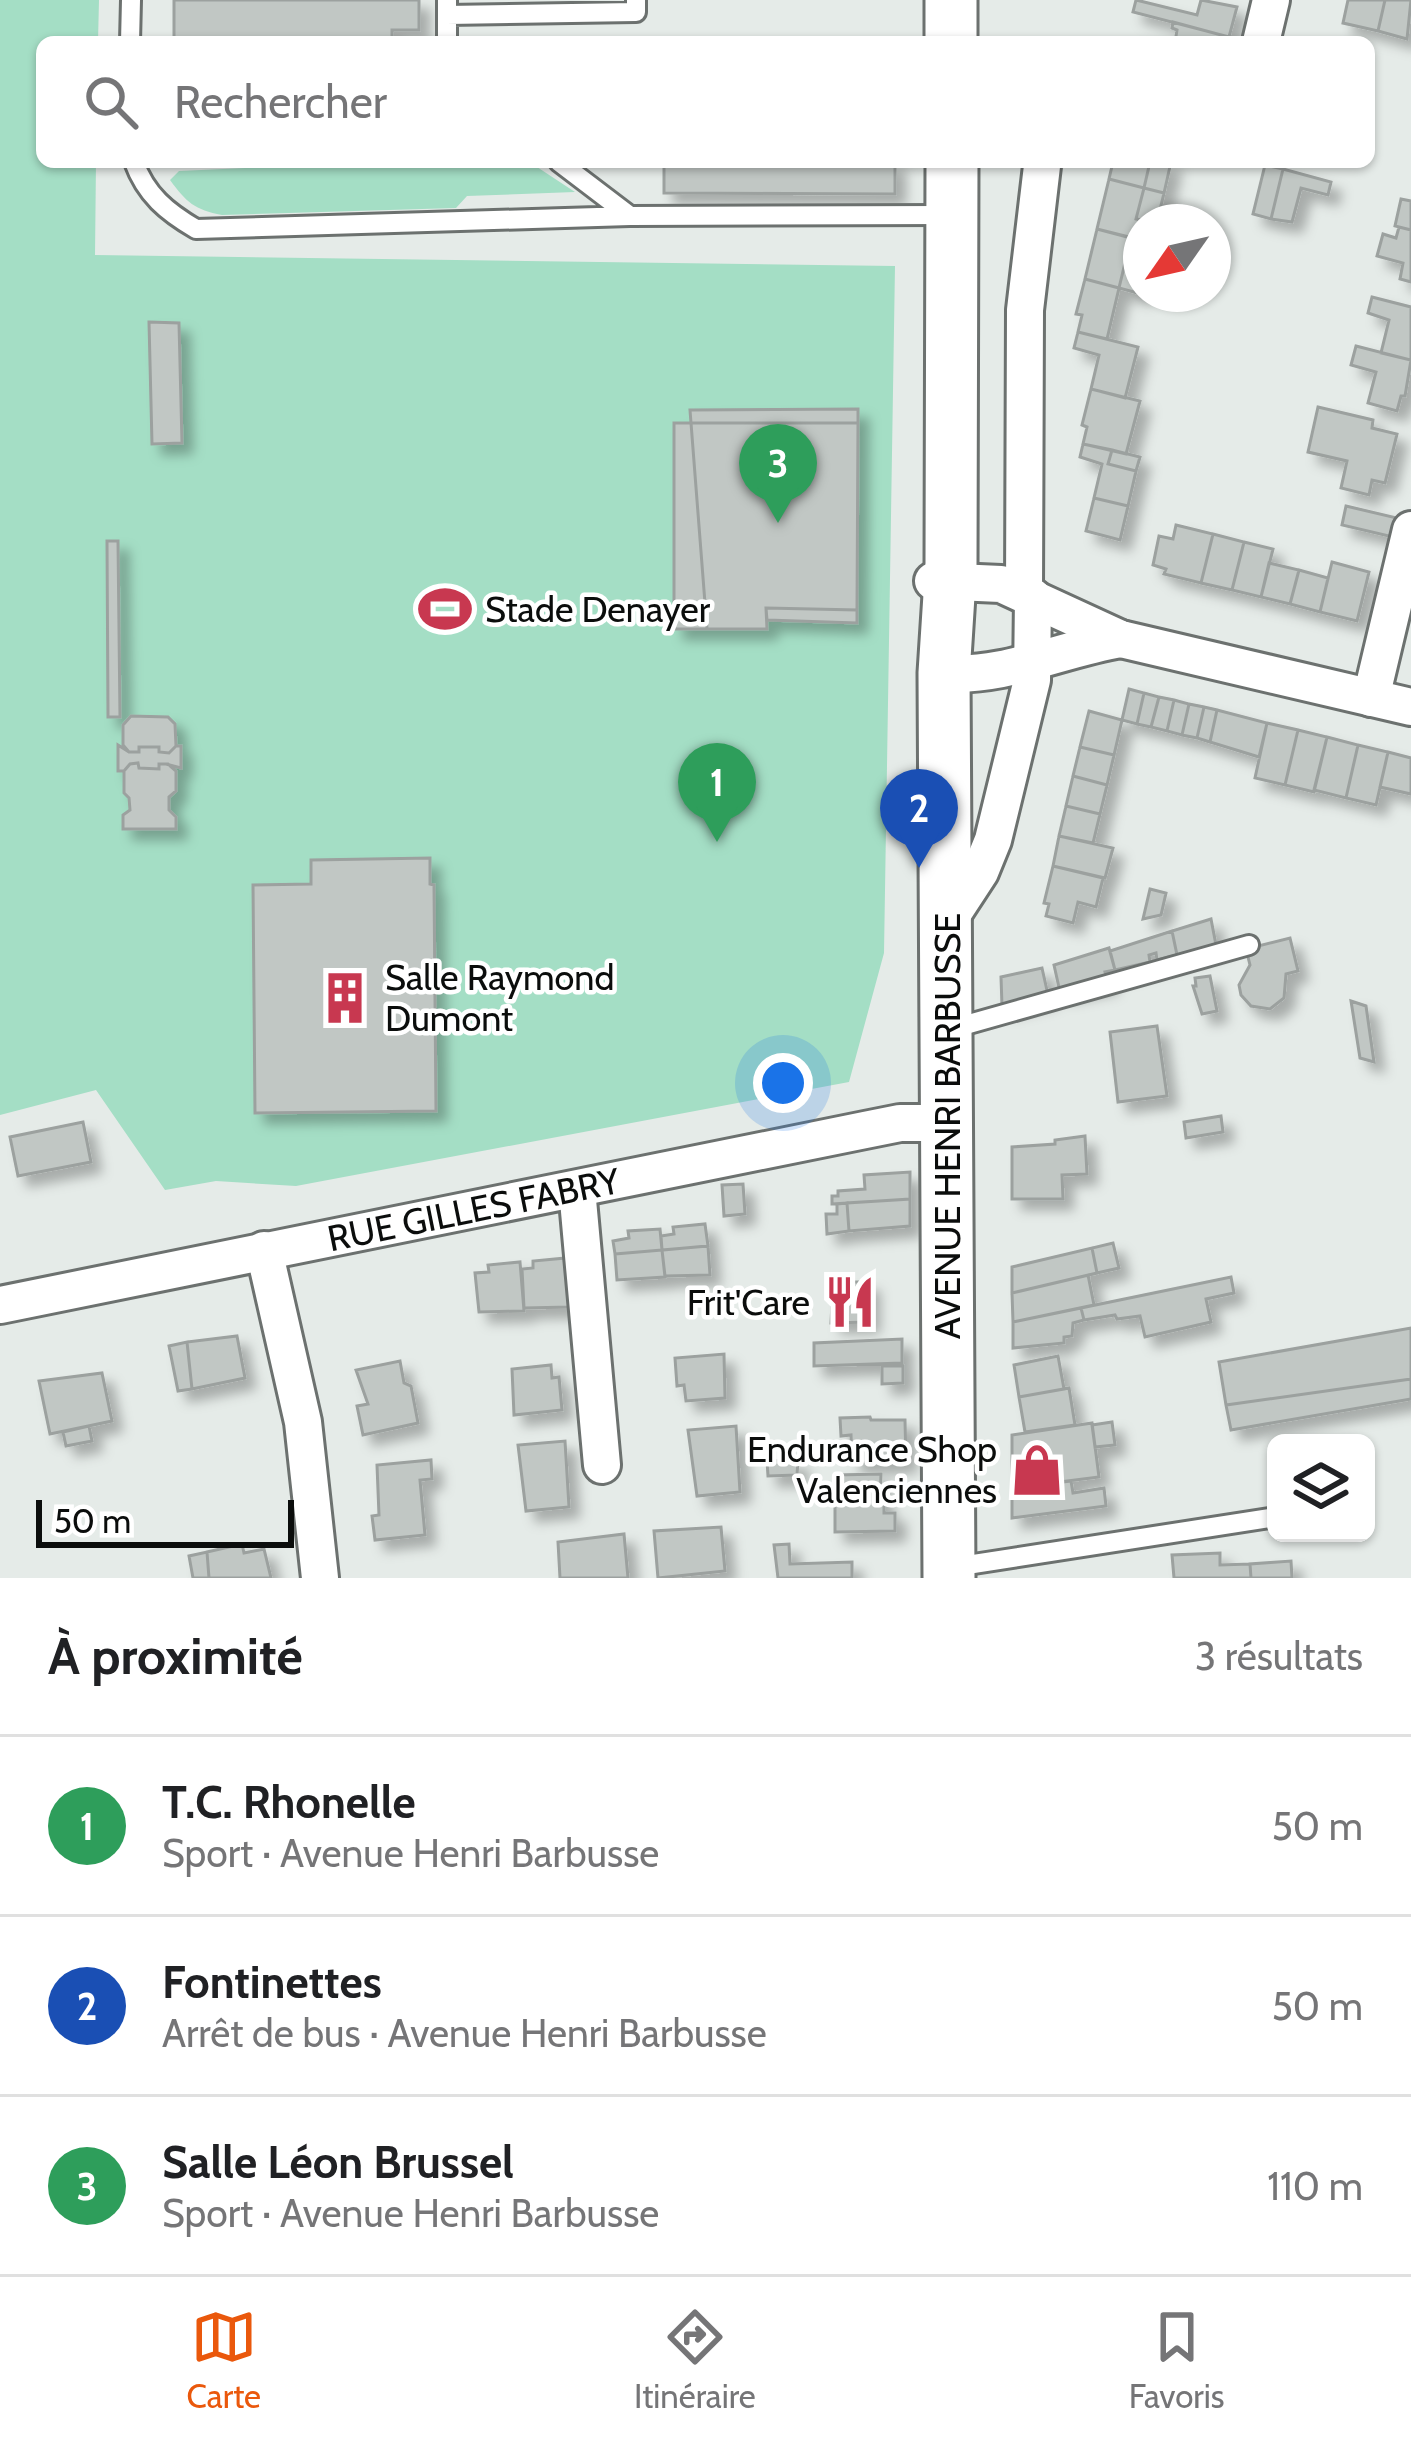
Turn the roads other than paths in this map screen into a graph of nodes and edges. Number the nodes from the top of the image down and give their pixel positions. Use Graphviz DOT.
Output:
graph roads {
  1 [pos="131,0"];
  2 [pos="636,0"];
  3 [pos="916,0"];
  4 [pos="951,0"];
  5 [pos="1271,0"];
  6 [pos="447,8"];
  7 [pos="130,36"];
  8 [pos="916,36"];
  9 [pos="951,36"];
  10 [pos="1263,36"];
  11 [pos="567,168"];
  12 [pos="918,168"];
  13 [pos="950,168"];
  14 [pos="1042,168"];
  15 [pos="136,169"];
  16 [pos="934,215"];
  17 [pos="629,216"];
  18 [pos="1411,530"];
  19 [pos="942,581"];
  20 [pos="1028,595"];
  21 [pos="1121,639"];
  22 [pos="1034,660"];
  23 [pos="944,673"];
  24 [pos="1371,698"];
  25 [pos="1411,707"];
  26 [pos="946,924"];
  27 [pos="1250,945"];
  28 [pos="946,1030"];
  29 [pos="946,1123"];
  30 [pos="577,1189"];
  31 [pos="264,1250"];
  32 [pos="0,1305"];
  33 [pos="602,1465"];
  34 [pos="1267,1519"];
  35 [pos="949,1573"];
  36 [pos="320,1578"];
  1 -- 7 [label="lane"];
  2 -- 6 [label="lane"];
  3 -- 8 [label="street"];
  4 -- 9 [label="street"];
  5 -- 10 [label="street"];
  11 -- 17 [label="lane"];
  12 -- 16 [label="street, AVENUE HENRI BARBUSSE"];
  13 -- 16 [label="street, AVENUE HENRI BARBUSSE"];
  14 -- 20 [label="street"];
  15 -- 17 [label="lane"];
  16 -- 17 [label="lane"];
  16 -- 19 [label="street, AVENUE HENRI BARBUSSE"];
  18 -- 24 [label="street"];
  19 -- 20 [label="street"];
  19 -- 23 [label="street, AVENUE HENRI BARBUSSE"];
  20 -- 21 [label="street"];
  20 -- 22 [label="street"];
  21 -- 22 [label="street"];
  21 -- 24 [label="street"];
  22 -- 23 [label="street"];
  22 -- 26 [label="street"];
  23 -- 26 [label="street, AVENUE HENRI BARBUSSE"];
  24 -- 25 [label="street"];
  26 -- 28 [label="street, AVENUE HENRI BARBUSSE"];
  27 -- 28 [label="lane"];
  28 -- 29 [label="street, AVENUE HENRI BARBUSSE"];
  29 -- 30 [label="street, RUE GILLES FABRY"];
  29 -- 35 [label="street, AVENUE HENRI BARBUSSE"];
  30 -- 31 [label="street, RUE GILLES FABRY"];
  30 -- 33 [label="street"];
  31 -- 32 [label="street, RUE GILLES FABRY"];
  31 -- 36 [label="street"];
  34 -- 35 [label="lane"];
}
